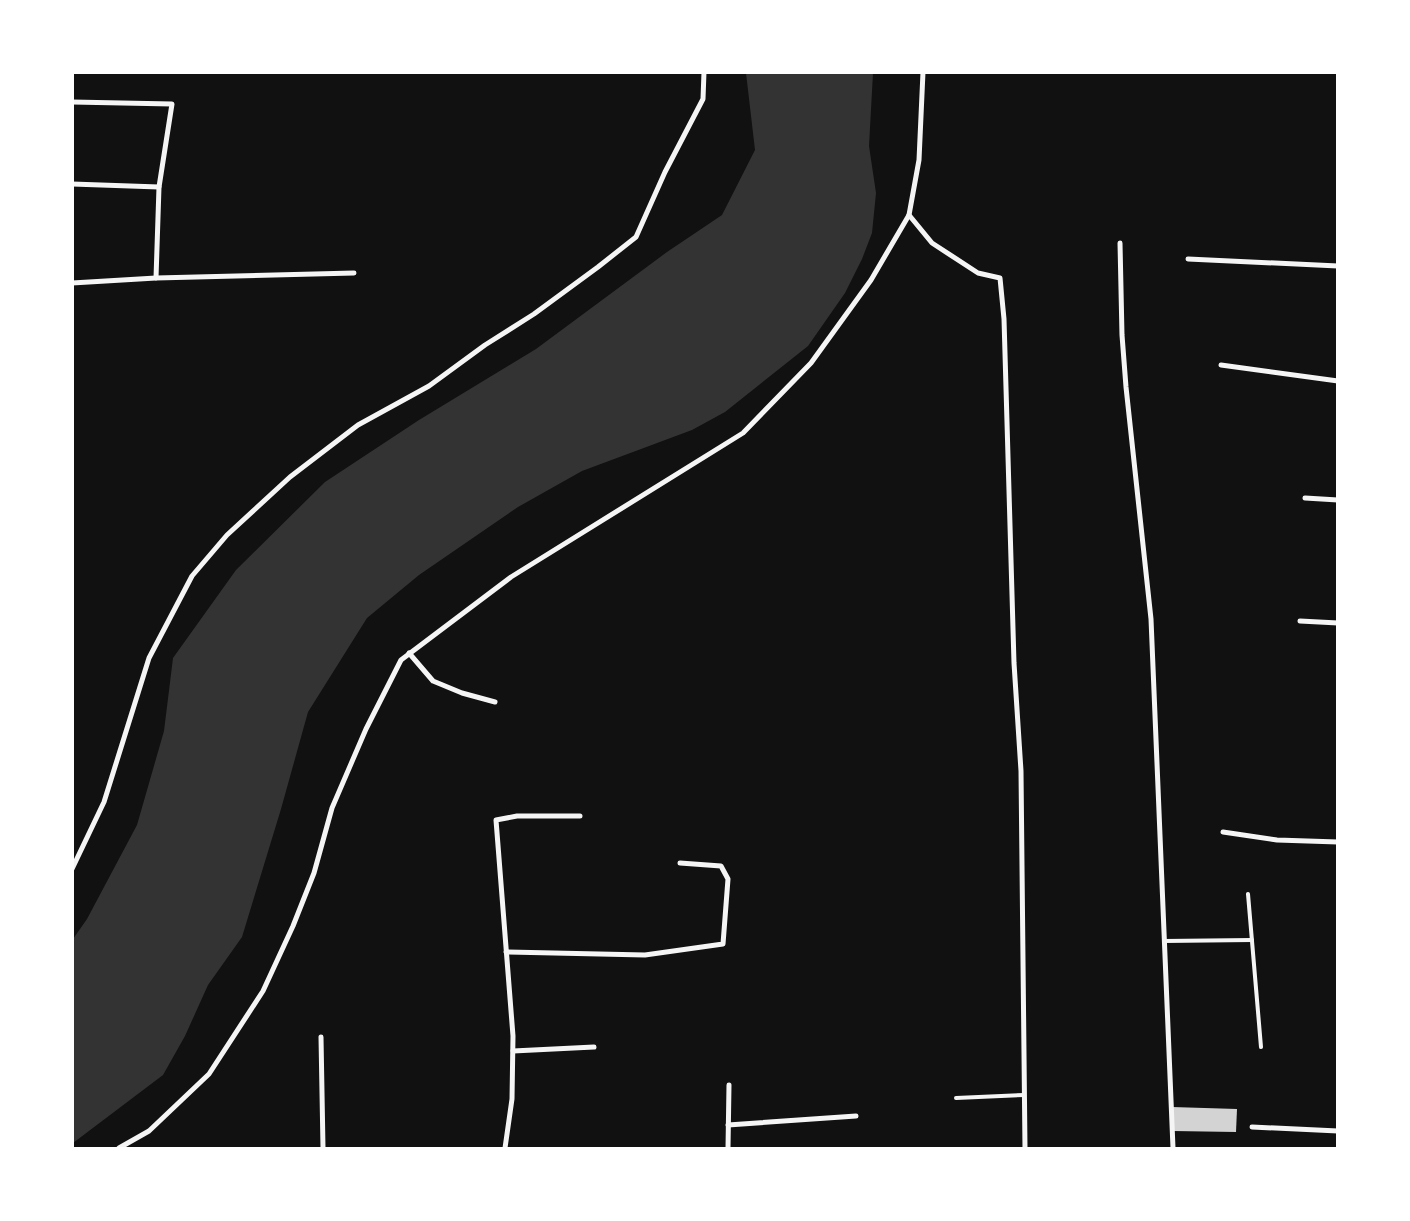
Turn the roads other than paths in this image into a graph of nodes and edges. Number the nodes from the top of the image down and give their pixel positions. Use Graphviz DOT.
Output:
graph roads {
  1 [pos="704,72"];
  2 [pos="923,72"];
  3 [pos="72,102"];
  4 [pos="72,184"];
  5 [pos="159,187"];
  6 [pos="909,215"];
  7 [pos="1120,243"];
  8 [pos="1188,260"];
  9 [pos="1338,266"];
  10 [pos="354,273"];
  11 [pos="156,278"];
  12 [pos="72,283"];
  13 [pos="1221,365"];
  14 [pos="1338,381"];
  15 [pos="1305,498"];
  16 [pos="1338,500"];
  17 [pos="1300,621"];
  18 [pos="1338,623"];
  19 [pos="409,653"];
  20 [pos="495,702"];
  21 [pos="580,816"];
  22 [pos="1223,832"];
  23 [pos="1338,842"];
  24 [pos="680,863"];
  25 [pos="72,869"];
  26 [pos="1248,894"];
  27 [pos="1252,940"];
  28 [pos="1164,941"];
  29 [pos="506,952"];
  30 [pos="320,1037"];
  31 [pos="594,1047"];
  32 [pos="1261,1047"];
  33 [pos="512,1051"];
  34 [pos="729,1085"];
  35 [pos="1024,1096"];
  36 [pos="956,1098"];
  37 [pos="856,1116"];
  38 [pos="728,1125"];
  39 [pos="1252,1127"];
  40 [pos="1338,1131"];
  41 [pos="119,1148"];
  42 [pos="323,1148"];
  43 [pos="505,1148"];
  44 [pos="728,1148"];
  45 [pos="1024,1148"];
  46 [pos="1173,1148"];
  1 -- 25 [label="street"];
  2 -- 6 [label="street"];
  3 -- 5 [label="street"];
  4 -- 5 [label="street"];
  5 -- 11 [label="street"];
  6 -- 19 [label="street"];
  6 -- 35 [label="street"];
  7 -- 28 [label="street"];
  8 -- 9 [label="street"];
  10 -- 11 [label="street"];
  11 -- 12 [label="street"];
  13 -- 14 [label="street"];
  15 -- 16 [label="street"];
  17 -- 18 [label="street"];
  19 -- 20 [label="street"];
  19 -- 41 [label="street"];
  21 -- 29 [label="street"];
  22 -- 23 [label="street"];
  24 -- 29 [label="street"];
  26 -- 27 [label="lane"];
  27 -- 28 [label="lane"];
  27 -- 32 [label="lane"];
  28 -- 46 [label="street"];
  29 -- 33 [label="street"];
  30 -- 42 [label="street"];
  31 -- 33 [label="street"];
  33 -- 43 [label="street"];
  34 -- 38 [label="street"];
  35 -- 36 [label="lane"];
  35 -- 45 [label="street"];
  37 -- 38 [label="street"];
  38 -- 44 [label="street"];
  39 -- 40 [label="street"];
}
